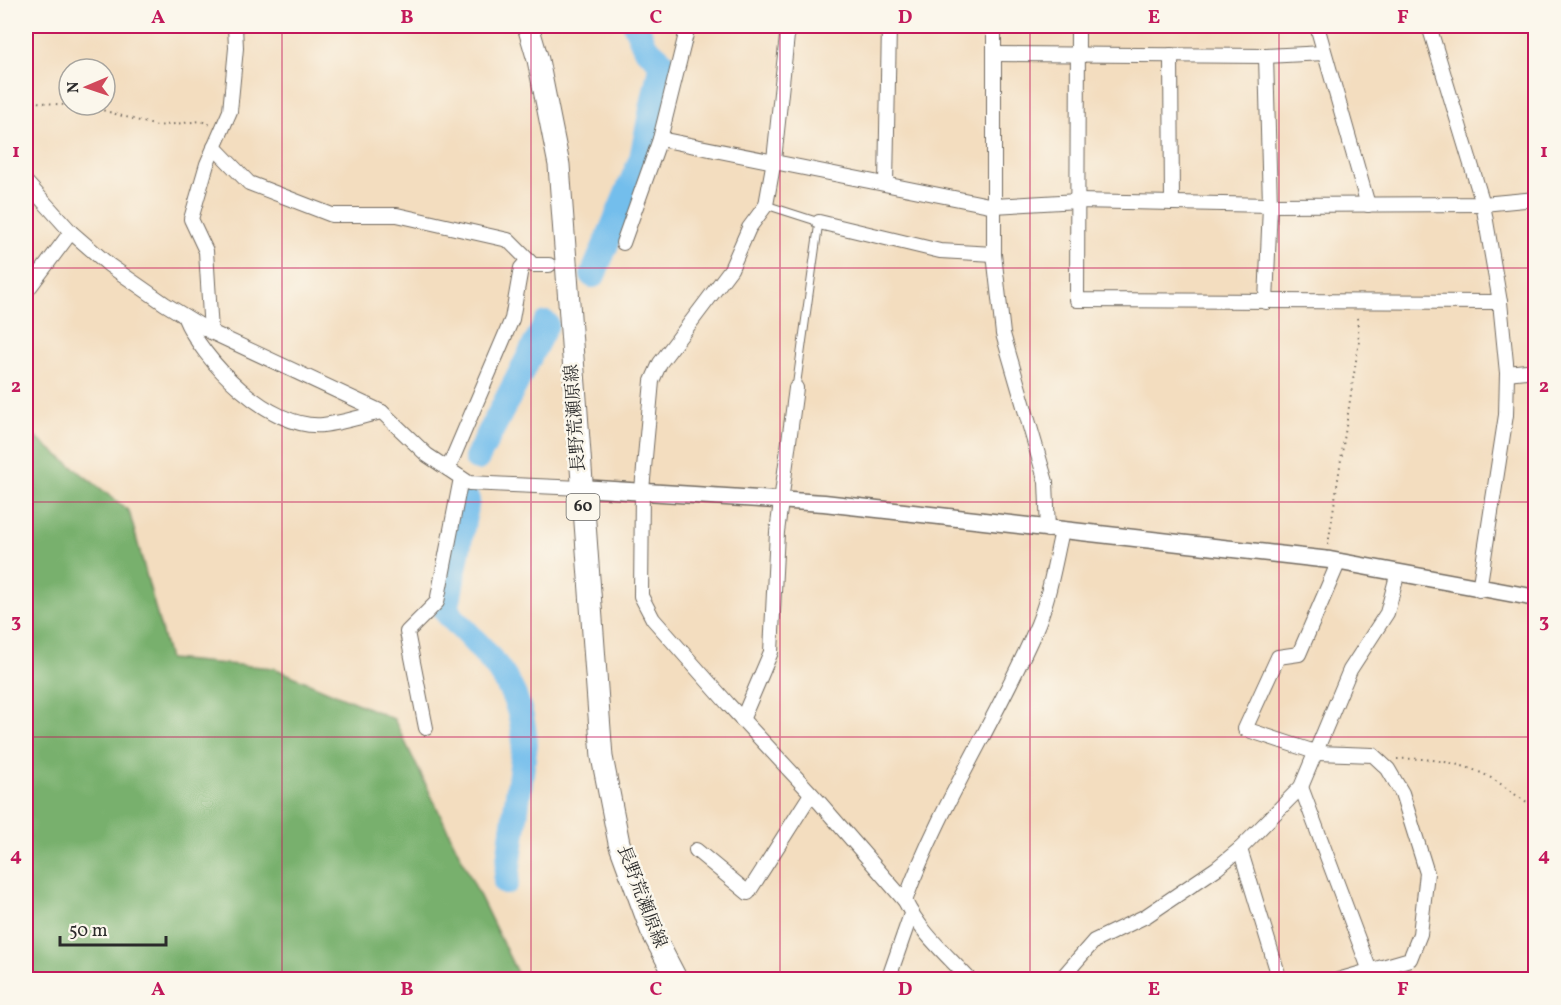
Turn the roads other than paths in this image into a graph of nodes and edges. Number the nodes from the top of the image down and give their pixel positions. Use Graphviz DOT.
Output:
graph roads {
  1 [pos="236,26"];
  2 [pos="528,26"];
  3 [pos="688,26"];
  4 [pos="788,26"];
  5 [pos="889,26"];
  6 [pos="994,26"];
  7 [pos="1078,26"];
  8 [pos="1317,26"];
  9 [pos="1429,26"];
  10 [pos="1324,53"];
  11 [pos="994,54"];
  12 [pos="1077,54"];
  13 [pos="1171,55"];
  14 [pos="1266,56"];
  15 [pos="660,139"];
  16 [pos="214,147"];
  17 [pos="774,160"];
  18 [pos="26,182"];
  19 [pos="886,183"];
  20 [pos="1536,199"];
  21 [pos="1078,201"];
  22 [pos="1172,203"];
  23 [pos="1483,204"];
  24 [pos="766,205"];
  25 [pos="1270,205"];
  26 [pos="1368,205"];
  27 [pos="994,206"];
  28 [pos="819,222"];
  29 [pos="71,232"];
  30 [pos="623,243"];
  31 [pos="994,254"];
  32 [pos="528,260"];
  33 [pos="549,265"];
  34 [pos="26,292"];
  35 [pos="1266,302"];
  36 [pos="1500,302"];
  37 [pos="184,316"];
  38 [pos="211,332"];
  39 [pos="1536,370"];
  40 [pos="1507,373"];
  41 [pos="796,388"];
  42 [pos="382,412"];
  43 [pos="448,469"];
  44 [pos="462,478"];
  45 [pos="581,488"];
  46 [pos="642,490"];
  47 [pos="782,501"];
  48 [pos="1055,531"];
  49 [pos="1332,560"];
  50 [pos="1398,572"];
  51 [pos="1479,590"];
  52 [pos="1536,598"];
  53 [pos="742,720"];
  54 [pos="426,728"];
  55 [pos="1318,753"];
  56 [pos="1301,787"];
  57 [pos="811,794"];
  58 [pos="1240,849"];
  59 [pos="696,850"];
  60 [pos="905,901"];
  61 [pos="912,914"];
  62 [pos="1370,971"];
  63 [pos="677,980"];
  64 [pos="888,980"];
  65 [pos="970,980"];
  66 [pos="1060,980"];
  67 [pos="1280,980"];
  68 [pos="1338,980"];
  1 -- 16 [label="street"];
  2 -- 45 [label="main road, 長野荒瀬原線 / 60"];
  3 -- 15 [label="street"];
  4 -- 17 [label="street"];
  5 -- 19 [label="street"];
  6 -- 11 [label="street"];
  7 -- 12 [label="street"];
  8 -- 10 [label="street"];
  9 -- 23 [label="street"];
  10 -- 14 [label="street"];
  10 -- 26 [label="street"];
  11 -- 12 [label="street"];
  11 -- 27 [label="street"];
  12 -- 13 [label="street"];
  12 -- 21 [label="street"];
  13 -- 14 [label="street"];
  13 -- 22 [label="street"];
  14 -- 25 [label="street"];
  15 -- 17 [label="street"];
  15 -- 30 [label="street"];
  16 -- 32 [label="street"];
  16 -- 38 [label="street"];
  17 -- 19 [label="street"];
  17 -- 24 [label="street"];
  18 -- 29 [label="street"];
  19 -- 27 [label="street"];
  20 -- 23 [label="street"];
  21 -- 22 [label="street"];
  21 -- 27 [label="street"];
  21 -- 35 [label="street"];
  22 -- 25 [label="street"];
  23 -- 26 [label="street"];
  23 -- 36 [label="street"];
  24 -- 28 [label="lane"];
  24 -- 46 [label="street"];
  25 -- 26 [label="street"];
  25 -- 35 [label="street"];
  27 -- 31 [label="street"];
  28 -- 31 [label="street"];
  28 -- 41 [label="lane"];
  29 -- 34 [label="street"];
  29 -- 37 [label="street"];
  31 -- 48 [label="street"];
  32 -- 33 [label="street"];
  32 -- 43 [label="street"];
  35 -- 36 [label="street"];
  36 -- 40 [label="street"];
  37 -- 38 [label="street"];
  37 -- 42 [label="street"];
  38 -- 42 [label="street"];
  39 -- 40 [label="street"];
  40 -- 51 [label="street"];
  41 -- 47 [label="street"];
  42 -- 43 [label="street"];
  43 -- 44 [label="street"];
  44 -- 45 [label="street"];
  44 -- 54 [label="street"];
  45 -- 46 [label="street"];
  45 -- 63 [label="main road, 長野荒瀬原線 / 60"];
  46 -- 47 [label="street"];
  46 -- 53 [label="street"];
  47 -- 48 [label="street"];
  47 -- 53 [label="street"];
  48 -- 49 [label="street"];
  48 -- 60 [label="street"];
  49 -- 50 [label="street"];
  49 -- 55 [label="street"];
  50 -- 51 [label="street"];
  50 -- 55 [label="street"];
  51 -- 52 [label="street"];
  53 -- 57 [label="street"];
  55 -- 56 [label="street"];
  55 -- 62 [label="street"];
  56 -- 58 [label="street"];
  56 -- 62 [label="street"];
  57 -- 59 [label="street"];
  57 -- 60 [label="street"];
  58 -- 66 [label="street"];
  58 -- 67 [label="street"];
  60 -- 61 [label="street"];
  61 -- 64 [label="street"];
  61 -- 65 [label="street"];
  62 -- 68 [label="street"];
}
